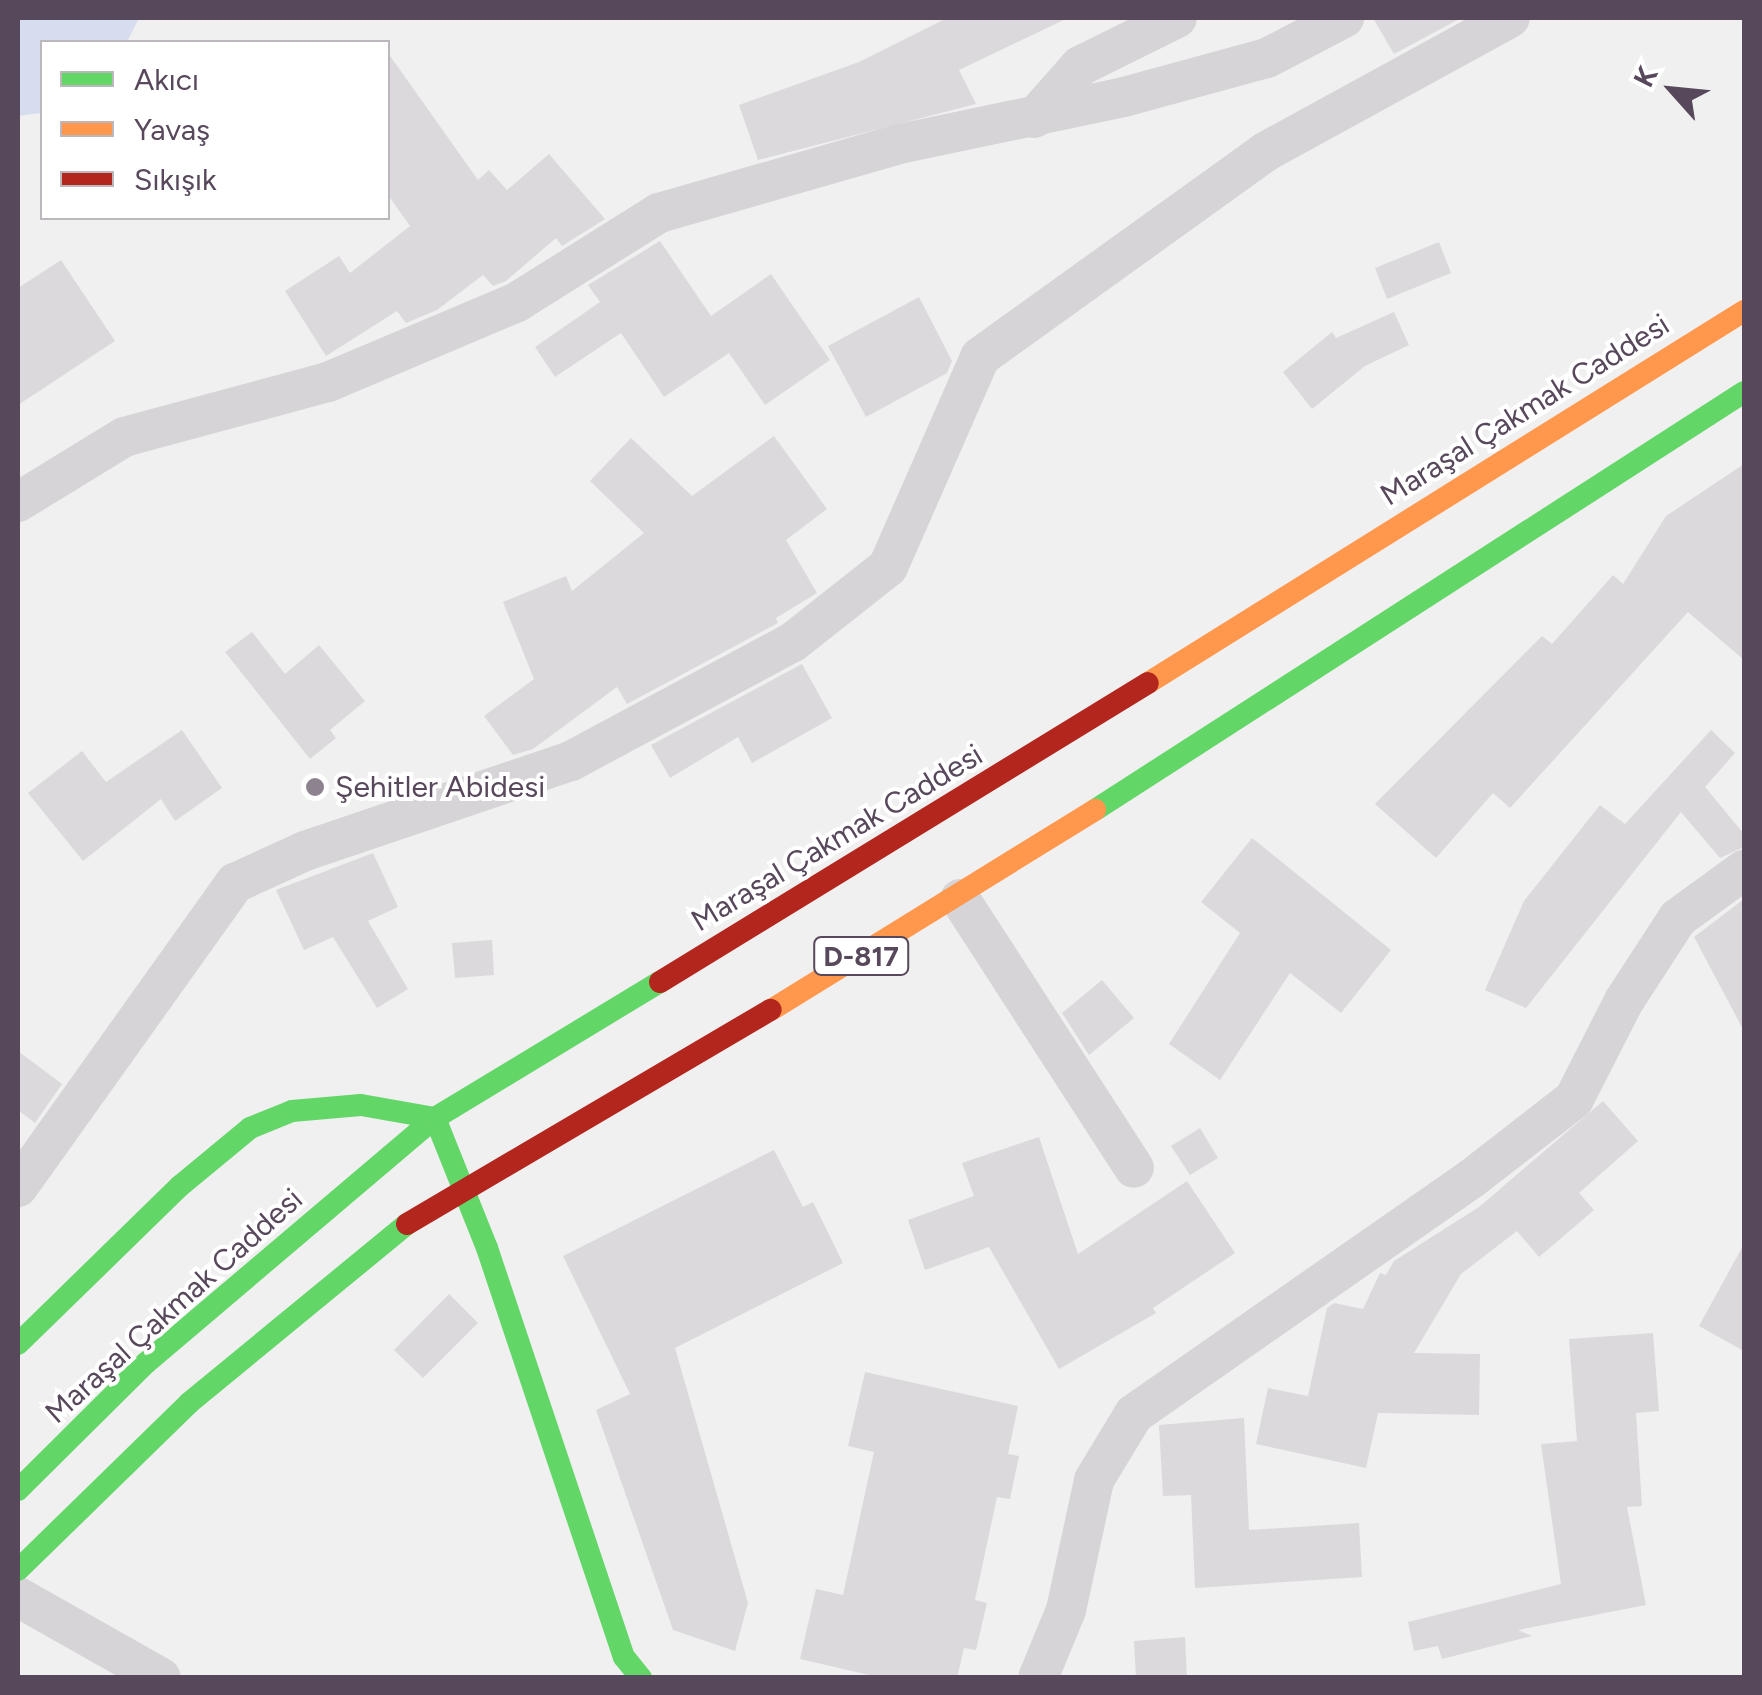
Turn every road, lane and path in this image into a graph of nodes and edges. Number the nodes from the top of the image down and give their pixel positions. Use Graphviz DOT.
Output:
graph roads {
  1 [pos="1177,18"];
  2 [pos="1344,18"];
  3 [pos="1510,18"];
  4 [pos="1034,118"];
  5 [pos="1744,311"];
  6 [pos="1744,392"];
  7 [pos="18,502"];
  8 [pos="1744,870"];
  9 [pos="960,899"];
  10 [pos="435,1118"];
  11 [pos="1134,1168"];
  12 [pos="464,1186"];
  13 [pos="18,1188"];
  14 [pos="18,1344"];
  15 [pos="18,1490"];
  16 [pos="18,1570"];
  17 [pos="18,1596"];
  18 [pos="626,1671"];
  19 [pos="161,1678"];
  20 [pos="1038,1678"];
  1 -- 4 [label="street"];
  2 -- 4 [label="street"];
  3 -- 13 [label="street"];
  4 -- 7 [label="street"];
  5 -- 10 [label="main road, Maraşal Çakmak Caddesi / D-817"];
  6 -- 9 [label="main road, D-817"];
  8 -- 20 [label="street"];
  9 -- 11 [label="street"];
  9 -- 12 [label="main road, D-817"];
  10 -- 12 [label="main road"];
  10 -- 14 [label="main road"];
  10 -- 15 [label="main road, Maraşal Çakmak Caddesi / D-817"];
  12 -- 16 [label="main road, D-817"];
  12 -- 18 [label="main road"];
  17 -- 19 [label="street"];
}
